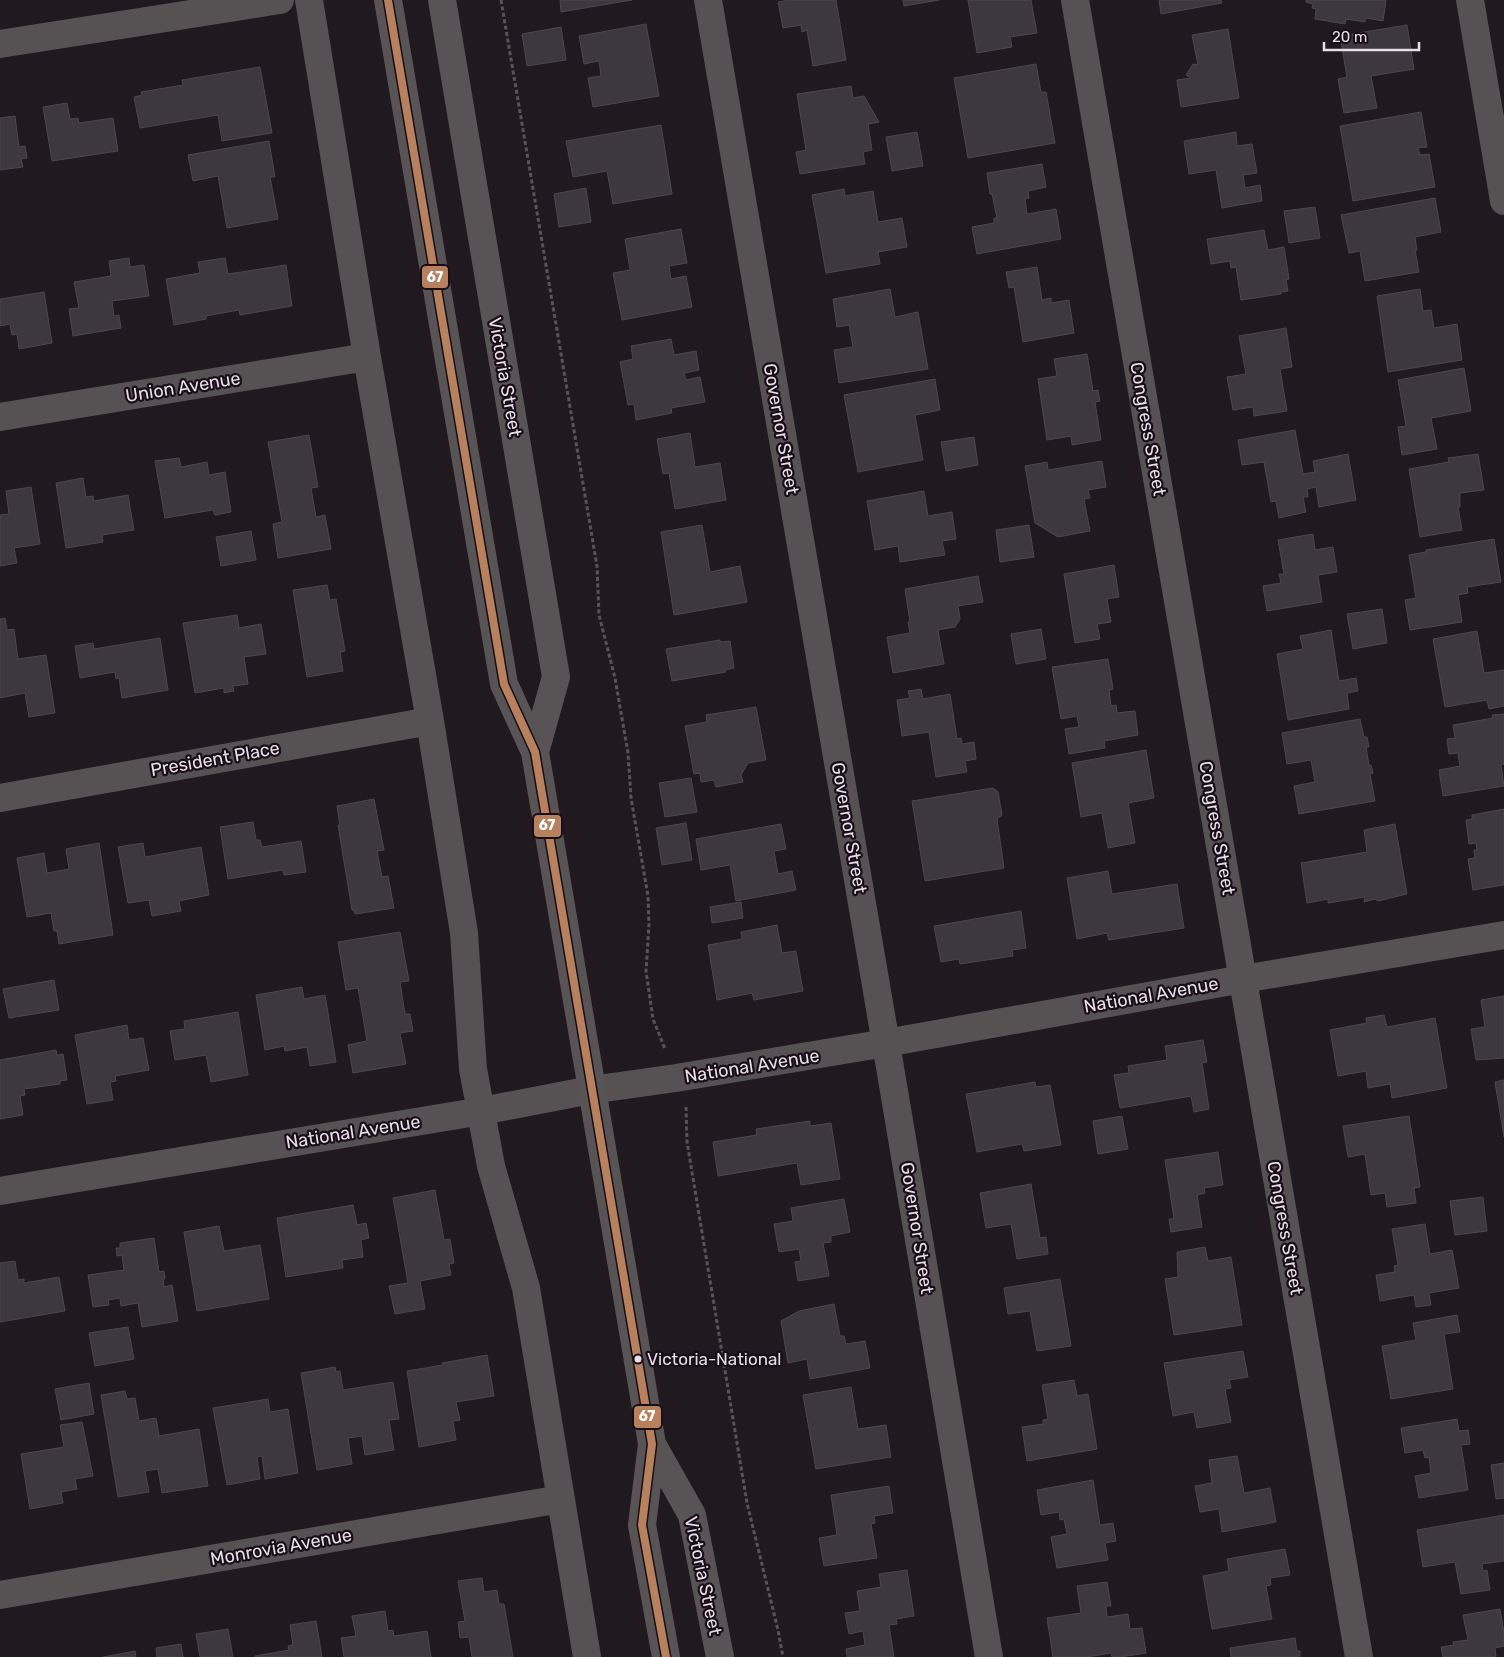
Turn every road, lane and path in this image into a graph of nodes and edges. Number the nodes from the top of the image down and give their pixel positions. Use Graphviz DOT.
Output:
graph roads {
  1 [pos="280,0"];
  2 [pos="309,0"];
  3 [pos="388,0"];
  4 [pos="442,0"];
  5 [pos="501,0"];
  6 [pos="708,0"];
  7 [pos="1075,0"];
  8 [pos="1470,0"];
  9 [pos="0,44"];
  10 [pos="1504,201"];
  11 [pos="367,356"];
  12 [pos="0,417"];
  13 [pos="430,721"];
  14 [pos="534,752"];
  15 [pos="0,798"];
  16 [pos="1504,936"];
  17 [pos="1243,979"];
  18 [pos="886,1044"];
  19 [pos="676,1078"];
  20 [pos="591,1090"];
  21 [pos="482,1111"];
  22 [pos="0,1191"];
  23 [pos="652,1444"];
  24 [pos="561,1499"];
  25 [pos="0,1595"];
  26 [pos="588,1657"];
  27 [pos="666,1657"];
  28 [pos="720,1657"];
  29 [pos="782,1657"];
  30 [pos="988,1657"];
  31 [pos="1359,1657"];
  1 -- 9 [label="street"];
  2 -- 11 [label="street"];
  3 -- 14 [label="main road, Victoria Street"];
  4 -- 14 [label="main road, Victoria Street"];
  5 -- 19 [label="path"];
  6 -- 18 [label="street, Governor Street"];
  7 -- 17 [label="street, Congress Street"];
  8 -- 10 [label="street"];
  11 -- 12 [label="street, Union Avenue"];
  11 -- 13 [label="street"];
  13 -- 15 [label="street, President Place"];
  13 -- 21 [label="street"];
  14 -- 20 [label="main road, Victoria Street"];
  16 -- 17 [label="street, National Avenue"];
  17 -- 18 [label="street, National Avenue"];
  17 -- 31 [label="street, Congress Street"];
  18 -- 19 [label="street, National Avenue"];
  18 -- 30 [label="street, Governor Street"];
  19 -- 20 [label="street, National Avenue"];
  19 -- 29 [label="path"];
  20 -- 21 [label="street, National Avenue"];
  20 -- 23 [label="main road, Victoria Street"];
  21 -- 22 [label="street, National Avenue"];
  21 -- 24 [label="street"];
  23 -- 27 [label="main road, Victoria Street"];
  23 -- 28 [label="main road, Victoria Street"];
  24 -- 25 [label="street, Monrovia Avenue"];
  24 -- 26 [label="street"];
}
